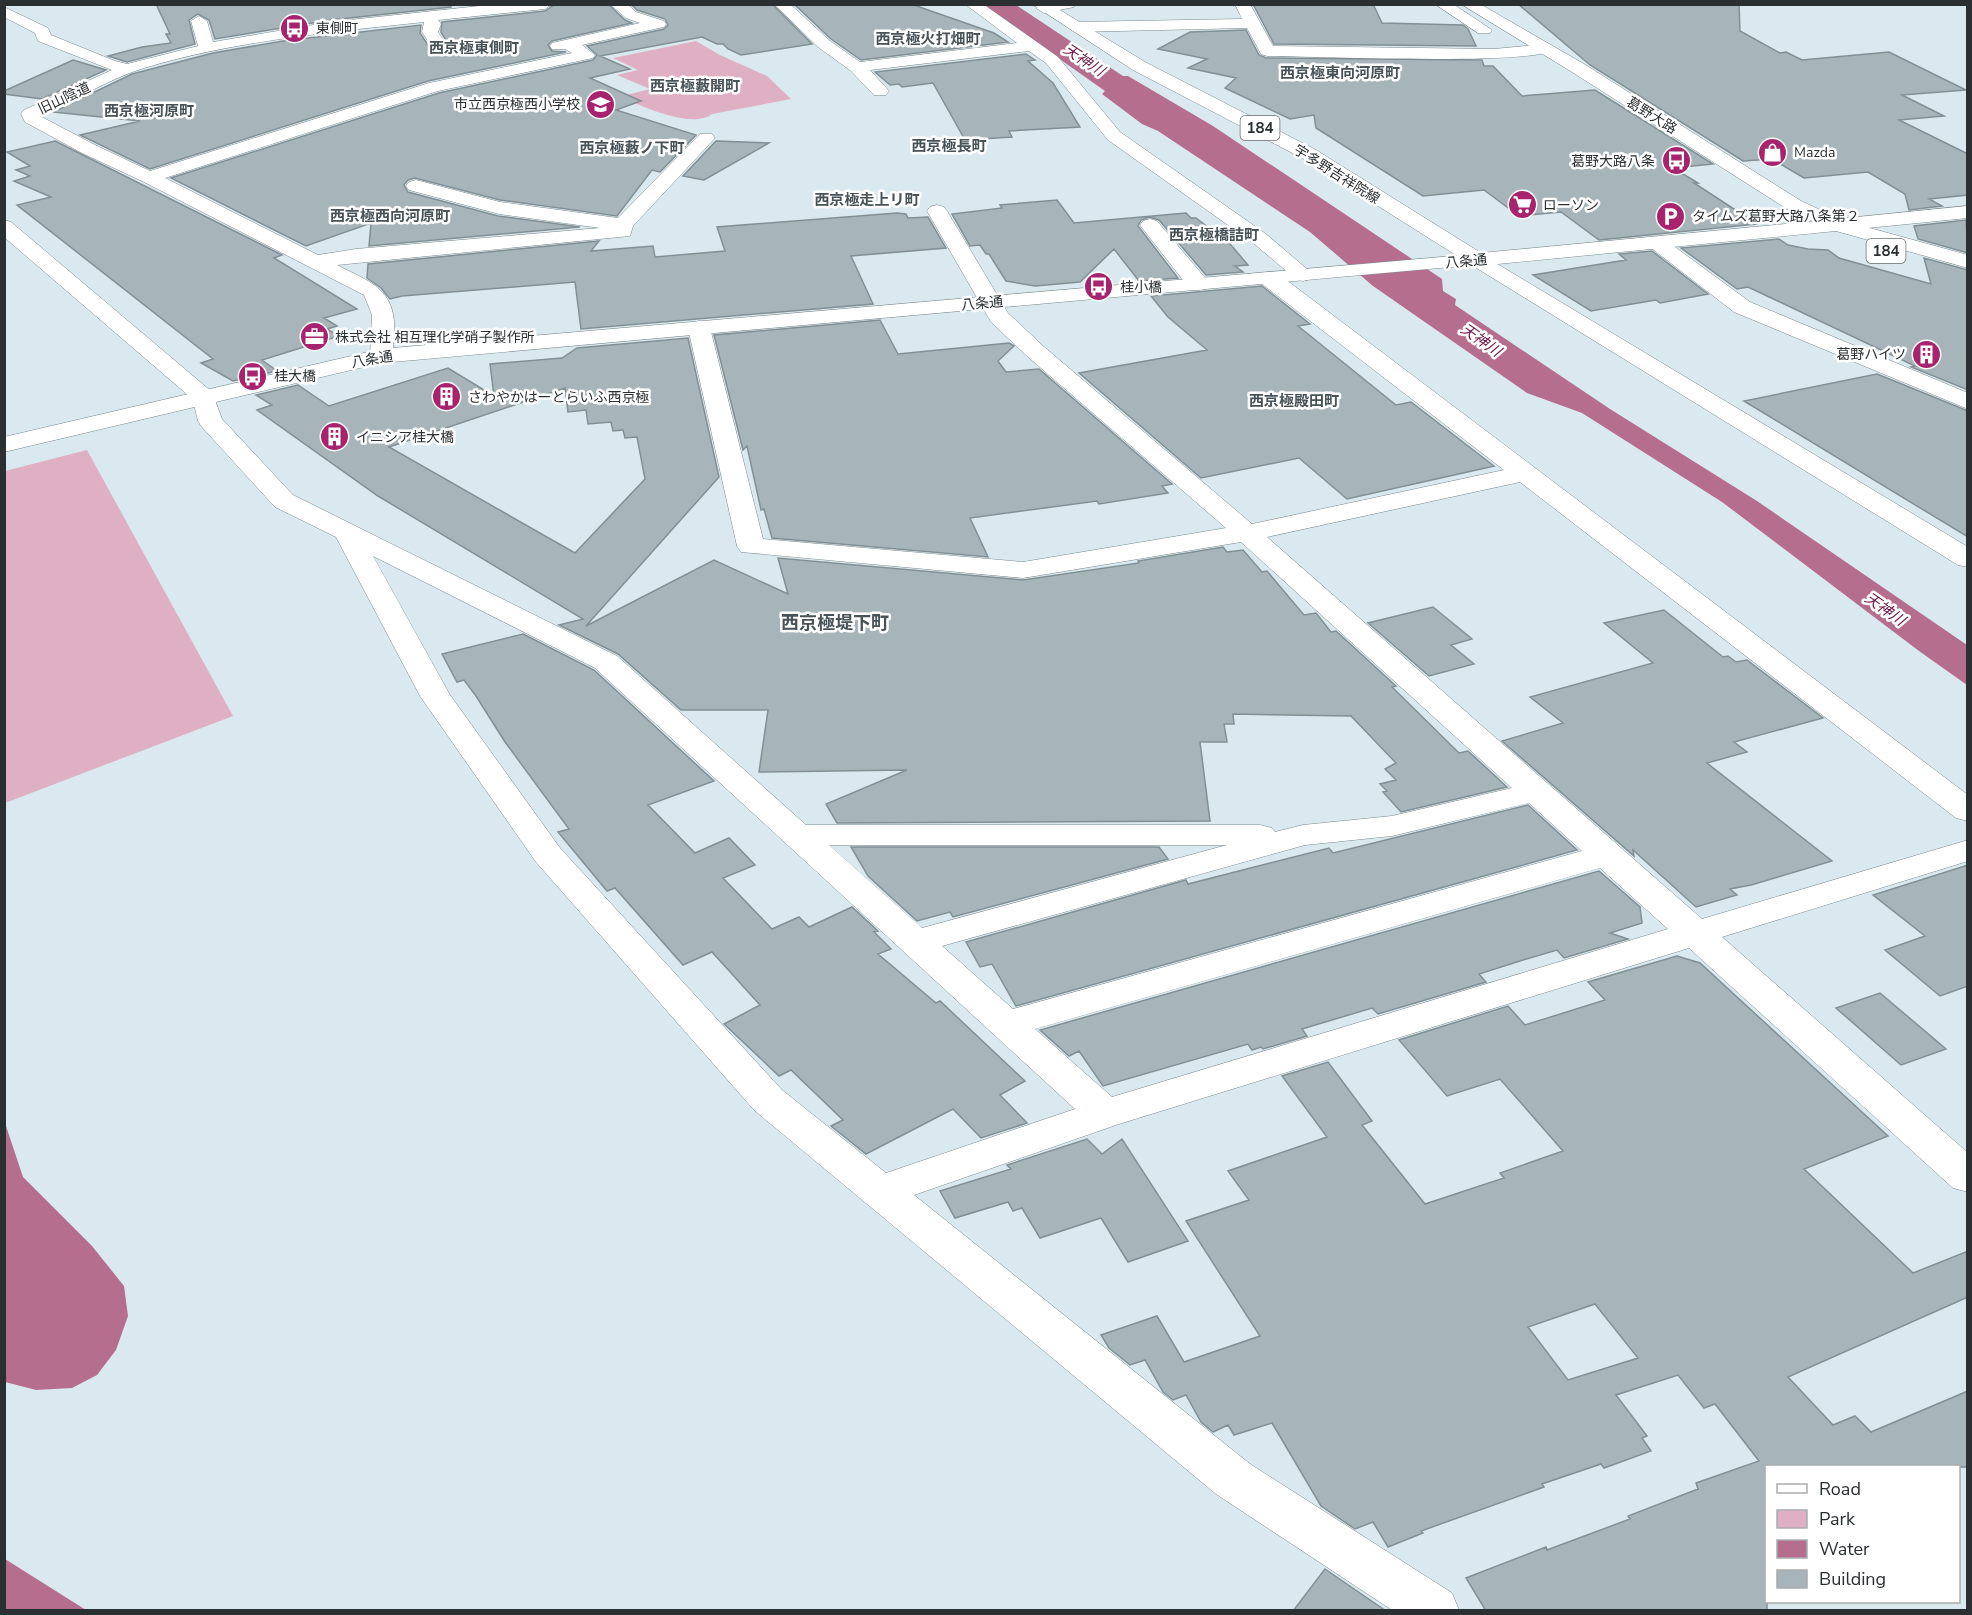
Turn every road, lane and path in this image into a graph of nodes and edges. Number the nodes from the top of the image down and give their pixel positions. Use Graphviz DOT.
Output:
graph roads {
  1 [pos="545,4"];
  2 [pos="617,4"];
  3 [pos="781,4"];
  4 [pos="972,4"];
  5 [pos="1069,4"];
  6 [pos="1242,4"];
  7 [pos="1442,4"];
  8 [pos="1468,4"];
  9 [pos="1041,6"];
  10 [pos="4,12"];
  11 [pos="428,16"];
  12 [pos="199,21"];
  13 [pos="1253,23"];
  14 [pos="1075,27"];
  15 [pos="1463,35"];
  16 [pos="1492,35"];
  17 [pos="568,44"];
  18 [pos="1032,46"];
  19 [pos="440,47"];
  20 [pos="207,48"];
  21 [pos="1546,50"];
  22 [pos="1519,52"];
  23 [pos="857,67"];
  24 [pos="129,69"];
  25 [pos="434,70"];
  26 [pos="1556,75"];
  27 [pos="880,91"];
  28 [pos="342,99"];
  29 [pos="375,104"];
  30 [pos="1626,119"];
  31 [pos="706,138"];
  32 [pos="149,177"];
  33 [pos="416,186"];
  34 [pos="937,211"];
  35 [pos="1968,212"];
  36 [pos="623,225"];
  37 [pos="1150,225"];
  38 [pos="1837,225"];
  39 [pos="4,226"];
  40 [pos="1805,227"];
  41 [pos="1657,243"];
  42 [pos="1477,260"];
  43 [pos="316,262"];
  44 [pos="1968,262"];
  45 [pos="1311,274"];
  46 [pos="1968,275"];
  47 [pos="1269,278"];
  48 [pos="1197,284"];
  49 [pos="990,302"];
  50 [pos="699,328"];
  51 [pos="381,356"];
  52 [pos="204,397"];
  53 [pos="1968,402"];
  54 [pos="4,445"];
  55 [pos="1524,473"];
  56 [pos="346,531"];
  57 [pos="1247,533"];
  58 [pos="1968,559"];
  59 [pos="1535,792"];
  60 [pos="1968,811"];
  61 [pos="797,835"];
  62 [pos="1303,835"];
  63 [pos="1968,850"];
  64 [pos="1606,855"];
  65 [pos="1695,935"];
  66 [pos="915,942"];
  67 [pos="1006,1024"];
  68 [pos="1105,1114"];
  69 [pos="1968,1176"];
  70 [pos="879,1191"];
  71 [pos="1434,1611"];
  1 -- 11 [label="street, 旧山陰道"];
  2 -- 17 [label="street"];
  3 -- 23 [label="street"];
  4 -- 18 [label="street"];
  5 -- 9 [label="street"];
  6 -- 13 [label="street"];
  7 -- 16 [label="street"];
  8 -- 21 [label="street, 葛野大路"];
  9 -- 14 [label="street, 宇多野吉祥院線 / 184"];
  10 -- 24 [label="street"];
  11 -- 19 [label="street"];
  11 -- 20 [label="street, 旧山陰道"];
  12 -- 20 [label="street"];
  13 -- 14 [label="street"];
  13 -- 22 [label="street"];
  14 -- 42 [label="street, 宇多野吉祥院線 / 184"];
  15 -- 16 [label="street"];
  16 -- 22 [label="street"];
  17 -- 25 [label="street"];
  17 -- 29 [label="street"];
  18 -- 23 [label="street"];
  18 -- 45 [label="street"];
  20 -- 24 [label="street, 旧山陰道"];
  21 -- 22 [label="street"];
  21 -- 38 [label="street, 葛野大路"];
  22 -- 26 [label="street"];
  23 -- 27 [label="street"];
  24 -- 32 [label="street, 旧山陰道"];
  28 -- 29 [label="street"];
  29 -- 32 [label="street"];
  30 -- 40 [label="street, 葛野大路"];
  31 -- 36 [label="street"];
  32 -- 43 [label="street, 旧山陰道"];
  33 -- 36 [label="street"];
  34 -- 49 [label="street"];
  35 -- 38 [label="street, 八条通"];
  36 -- 43 [label="street"];
  37 -- 48 [label="street"];
  38 -- 40 [label="street, 八条通 / 184"];
  38 -- 44 [label="street, 184"];
  39 -- 52 [label="street"];
  40 -- 41 [label="street, 八条通 / 184"];
  40 -- 46 [label="street, 184"];
  41 -- 42 [label="street, 八条通 / 184"];
  41 -- 53 [label="street"];
  42 -- 45 [label="street, 八条通"];
  42 -- 58 [label="street, 宇多野吉祥院線"];
  43 -- 51 [label="street, 旧山陰道"];
  45 -- 47 [label="street, 八条通"];
  47 -- 48 [label="street, 八条通"];
  47 -- 55 [label="street"];
  48 -- 49 [label="street, 八条通"];
  49 -- 50 [label="street, 八条通"];
  49 -- 57 [label="street"];
  50 -- 51 [label="street, 八条通"];
  50 -- 57 [label="street"];
  51 -- 52 [label="street, 八条通"];
  52 -- 54 [label="street, 八条通"];
  52 -- 56 [label="street"];
  55 -- 57 [label="street"];
  55 -- 60 [label="street"];
  56 -- 61 [label="street"];
  56 -- 70 [label="street"];
  57 -- 59 [label="street"];
  59 -- 62 [label="street"];
  59 -- 64 [label="street"];
  61 -- 62 [label="street"];
  61 -- 66 [label="street"];
  62 -- 66 [label="street"];
  63 -- 65 [label="street"];
  64 -- 65 [label="street"];
  64 -- 67 [label="street"];
  65 -- 68 [label="street"];
  65 -- 69 [label="street"];
  66 -- 67 [label="street"];
  67 -- 68 [label="street"];
  68 -- 70 [label="street"];
  70 -- 71 [label="street"];
}
